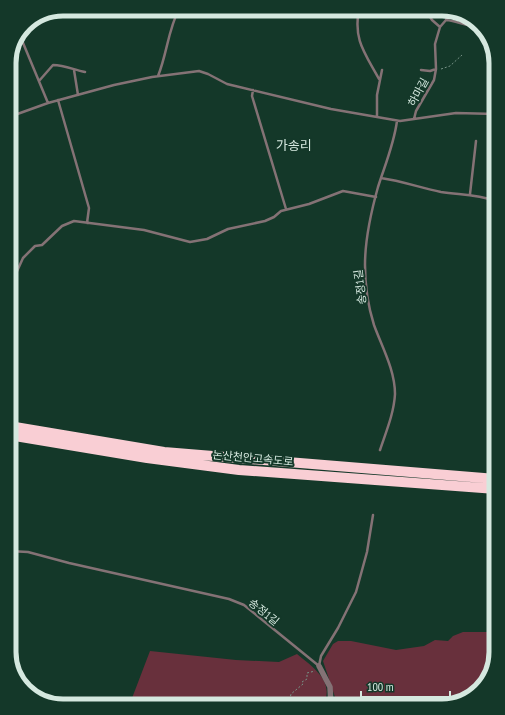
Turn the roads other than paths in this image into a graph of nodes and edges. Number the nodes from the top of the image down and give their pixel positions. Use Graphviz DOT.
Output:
graph roads {
  1 [pos="175,16"];
  2 [pos="358,16"];
  3 [pos="429,16"];
  4 [pos="447,16"];
  5 [pos="446,20"];
  6 [pos="440,27"];
  7 [pos="471,27"];
  8 [pos="22,41"];
  9 [pos="436,69"];
  10 [pos="74,70"];
  11 [pos="382,70"];
  12 [pos="421,70"];
  13 [pos="85,72"];
  14 [pos="158,76"];
  15 [pos="379,79"];
  16 [pos="39,81"];
  17 [pos="253,90"];
  18 [pos="78,95"];
  19 [pos="58,100"];
  20 [pos="48,103"];
  21 [pos="489,114"];
  22 [pos="16,115"];
  23 [pos="377,117"];
  24 [pos="414,119"];
  25 [pos="397,121"];
  26 [pos="476,141"];
  27 [pos="381,178"];
  28 [pos="470,194"];
  29 [pos="376,197"];
  30 [pos="489,199"];
  31 [pos="286,209"];
  32 [pos="87,223"];
  33 [pos="16,274"];
  34 [pos="16,427"];
  35 [pos="16,436"];
  36 [pos="380,450"];
  37 [pos="436,479"];
  38 [pos="489,479"];
  39 [pos="489,488"];
  40 [pos="373,515"];
  41 [pos="16,551"];
  42 [pos="320,667"];
  43 [pos="331,699"];
  1 -- 14 [label="lane"];
  2 -- 15 [label="lane"];
  3 -- 6 [label="lane"];
  4 -- 5 [label="lane"];
  5 -- 6 [label="lane"];
  5 -- 7 [label="lane"];
  6 -- 9 [label="lane, 하마길"];
  8 -- 16 [label="lane"];
  9 -- 12 [label="lane"];
  9 -- 24 [label="lane, 하마길"];
  10 -- 13 [label="lane"];
  10 -- 16 [label="lane"];
  10 -- 18 [label="lane"];
  11 -- 15 [label="lane"];
  14 -- 17 [label="lane"];
  14 -- 18 [label="lane"];
  15 -- 23 [label="lane"];
  16 -- 20 [label="lane"];
  17 -- 23 [label="lane"];
  17 -- 31 [label="lane"];
  18 -- 19 [label="lane"];
  19 -- 20 [label="lane"];
  19 -- 32 [label="lane"];
  20 -- 22 [label="lane"];
  21 -- 24 [label="lane"];
  23 -- 25 [label="lane"];
  24 -- 25 [label="lane"];
  25 -- 27 [label="lane, 송정1길"];
  26 -- 28 [label="lane"];
  27 -- 28 [label="lane"];
  27 -- 29 [label="lane, 송정1길"];
  28 -- 30 [label="lane"];
  29 -- 31 [label="lane"];
  29 -- 36 [label="lane, 송정1길"];
  31 -- 32 [label="lane"];
  32 -- 33 [label="lane"];
  34 -- 37 [label="highway, 논산천안고속도로"];
  35 -- 37 [label="highway, 논산천안고속도로"];
  37 -- 38 [label="highway, 논산천안고속도로"];
  37 -- 39 [label="highway, 논산천안고속도로"];
  40 -- 42 [label="lane"];
  41 -- 42 [label="lane, 송정1길"];
  42 -- 43 [label="street"];
}
